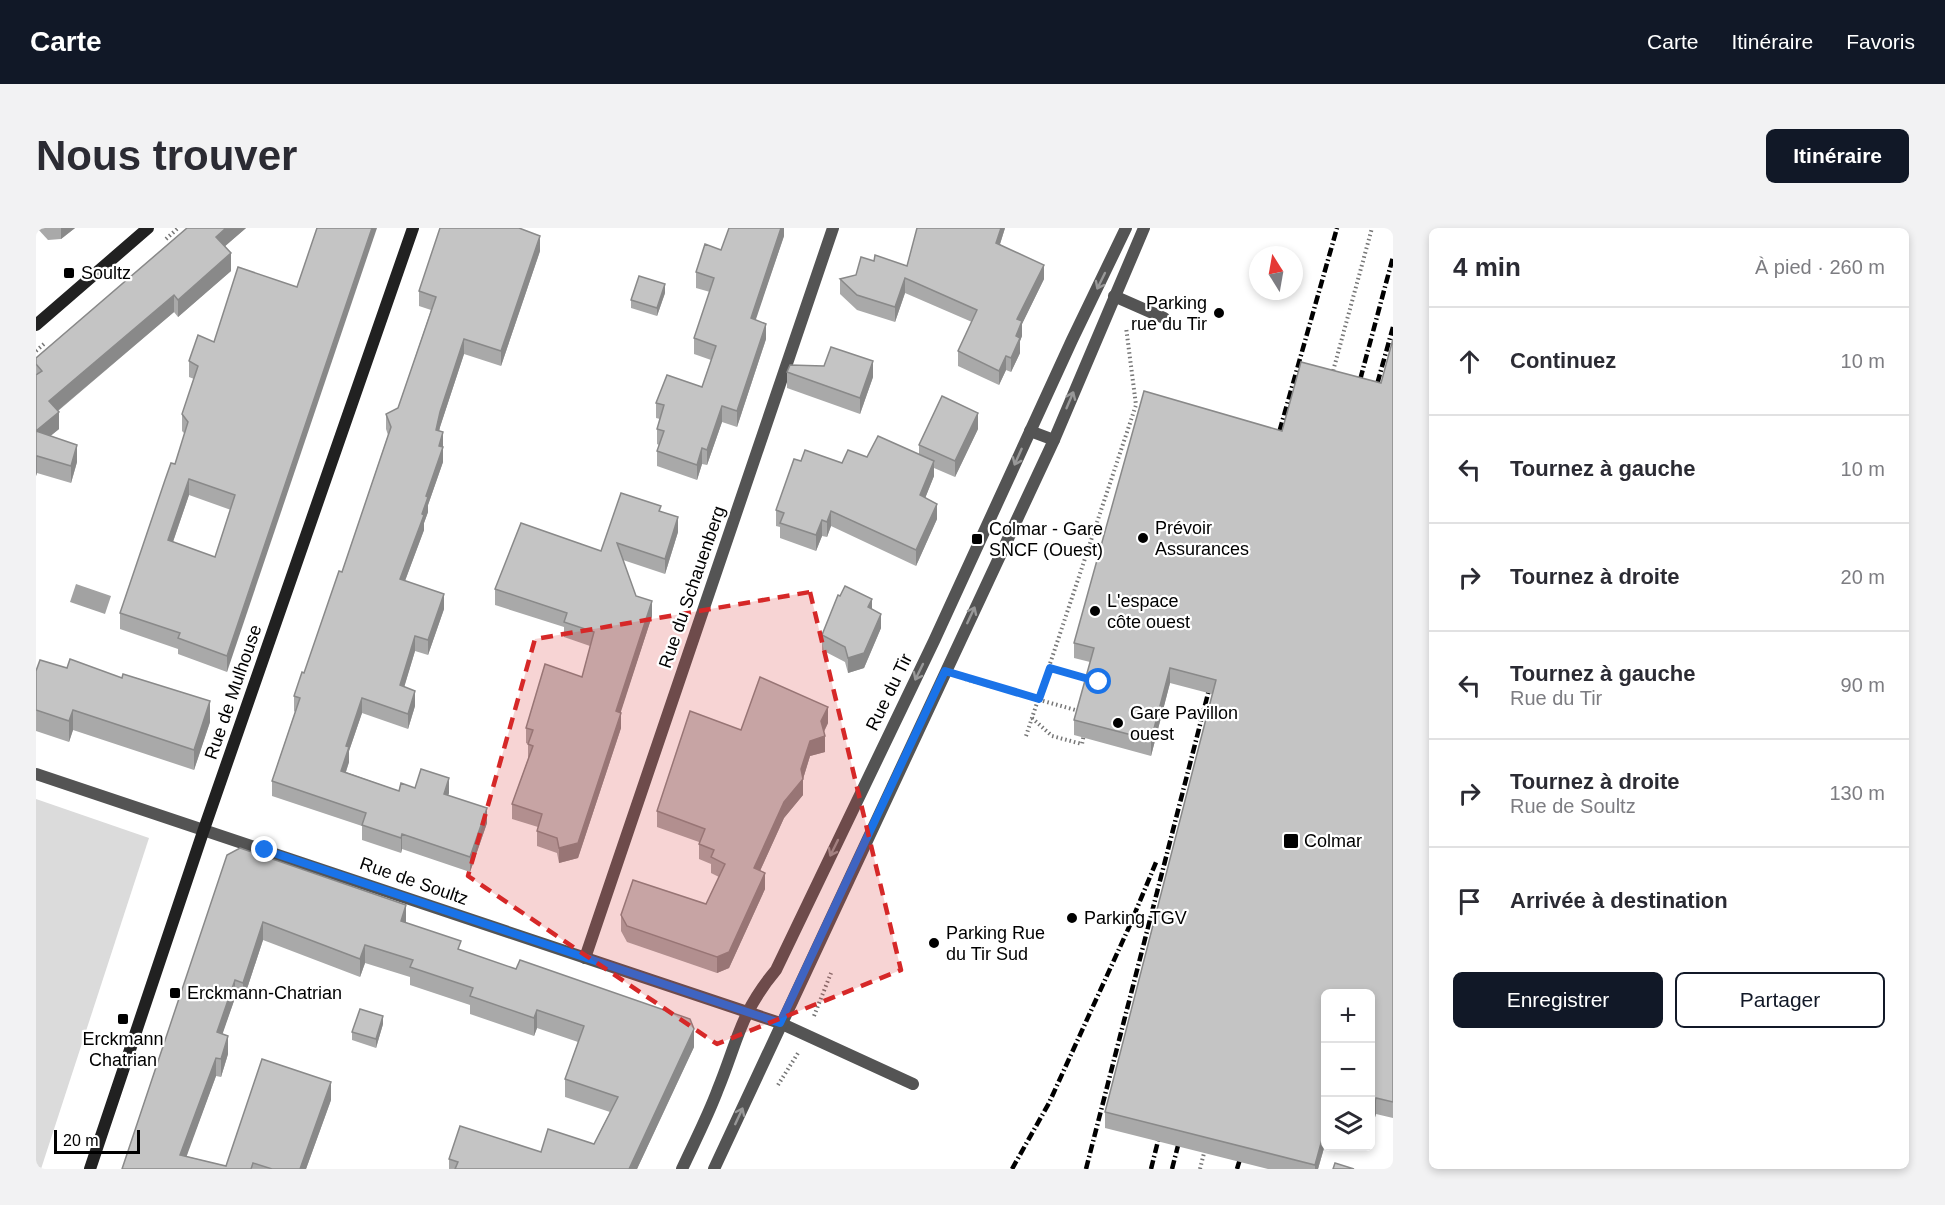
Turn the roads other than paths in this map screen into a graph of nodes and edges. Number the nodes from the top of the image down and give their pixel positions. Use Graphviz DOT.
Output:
graph roads {
  1 [pos="148,228"];
  2 [pos="414,228"];
  3 [pos="833,228"];
  4 [pos="1126,228"];
  5 [pos="1144,228"];
  6 [pos="1114,296"];
  7 [pos="1164,318"];
  8 [pos="36,326"];
  9 [pos="1030,431"];
  10 [pos="1054,440"];
  11 [pos="934,641"];
  12 [pos="954,651"];
  13 [pos="36,774"];
  14 [pos="204,829"];
  15 [pos="585,958"];
  16 [pos="746,1012"];
  17 [pos="780,1023"];
  18 [pos="913,1083"];
  19 [pos="90,1169"];
  20 [pos="682,1169"];
  21 [pos="714,1169"];
  1 -- 8 [label="street"];
  2 -- 14 [label="street, Rue de Mulhouse"];
  3 -- 15 [label="street, Rue du Schauenberg"];
  4 -- 9 [label="street, Rue du Tir, one-way"];
  5 -- 6 [label="street"];
  6 -- 7 [label="street"];
  10 -- 6 [label="street, one-way"];
  9 -- 10 [label="street"];
  9 -- 11 [label="street, Rue du Tir, one-way"];
  12 -- 10 [label="street, one-way"];
  11 -- 12 [label="street, Rue du Tir"];
  11 -- 16 [label="street, Rue du Tir, one-way"];
  12 -- 17 [label="street"];
  13 -- 14 [label="street, Rue de Soultz"];
  14 -- 15 [label="street, Rue de Soultz"];
  14 -- 19 [label="street, Rue de Mulhouse"];
  15 -- 16 [label="street, Rue de Soultz"];
  16 -- 17 [label="street, Rue de Soultz"];
  16 -- 20 [label="street, Rue du Tir"];
  17 -- 18 [label="street, Rue de Soultz"];
  21 -- 17 [label="street, one-way"];
}
